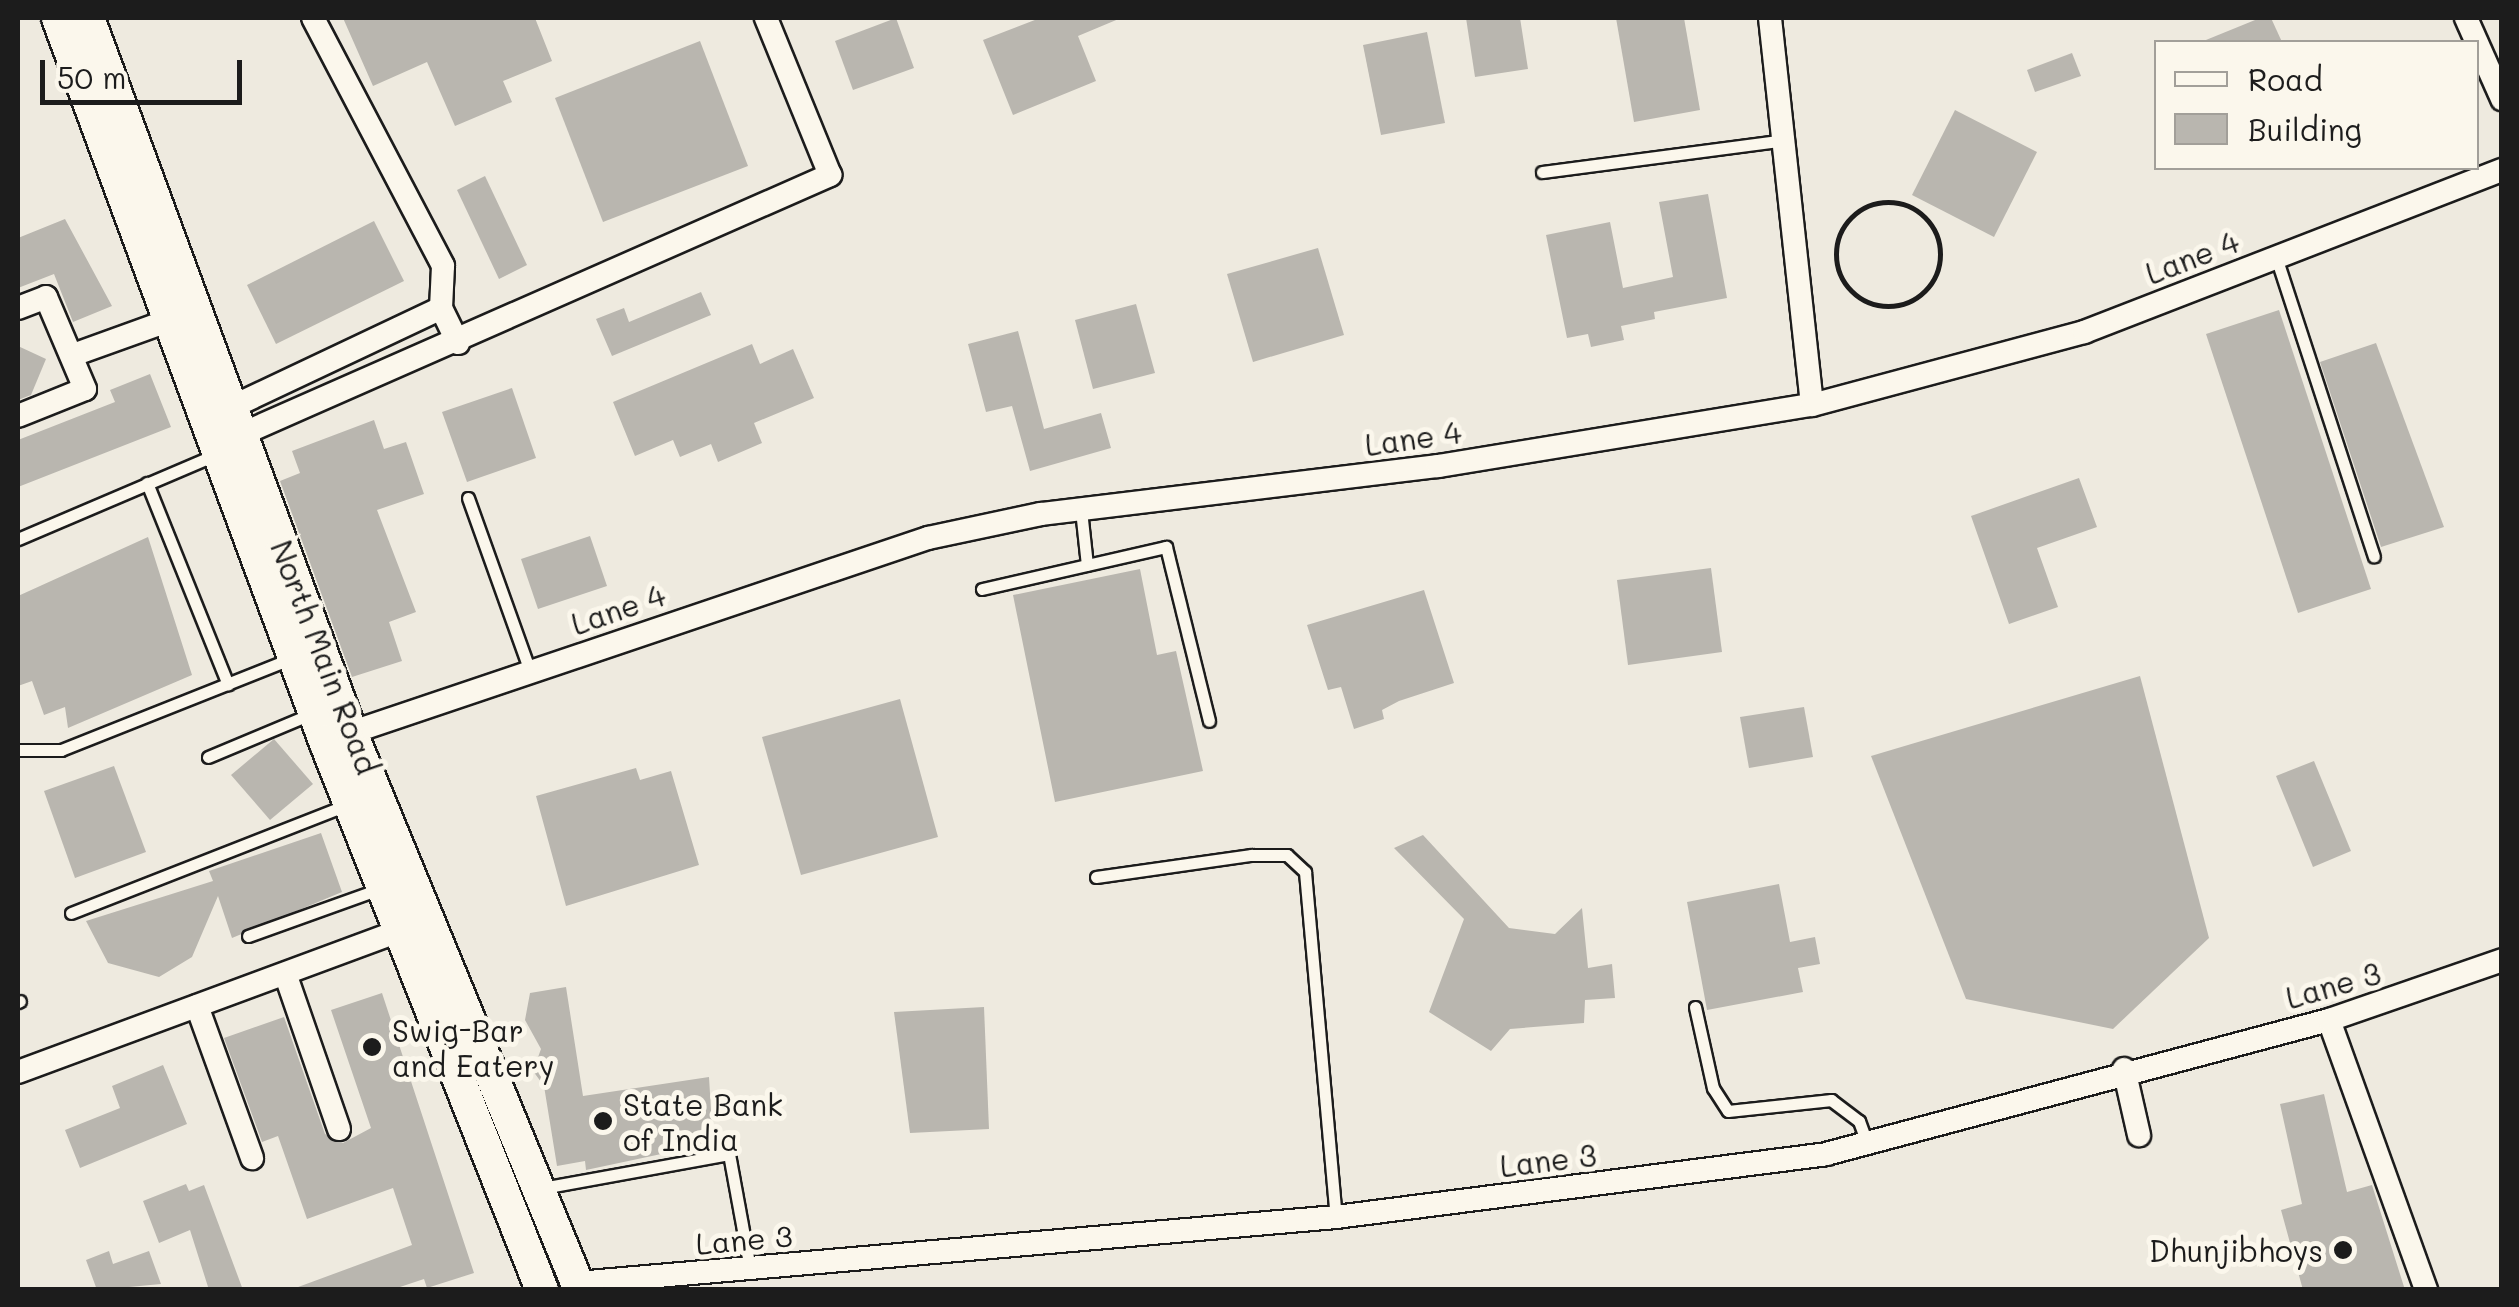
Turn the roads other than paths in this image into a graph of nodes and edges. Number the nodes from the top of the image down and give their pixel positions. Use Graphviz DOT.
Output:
graph roads {
  1 [pos="58,18"];
  2 [pos="88,18"];
  3 [pos="313,18"];
  4 [pos="766,18"];
  5 [pos="1770,18"];
  6 [pos="2479,47"];
  7 [pos="2502,99"];
  8 [pos="1788,140"];
  9 [pos="2502,170"];
  10 [pos="1542,172"];
  11 [pos="2276,257"];
  12 [pos="18,308"];
  13 [pos="440,308"];
  14 [pos="170,320"];
  15 [pos="458,343"];
  16 [pos="73,355"];
  17 [pos="1812,405"];
  18 [pos="18,416"];
  19 [pos="231,432"];
  20 [pos="147,482"];
  21 [pos="468,498"];
  22 [pos="1081,510"];
  23 [pos="18,540"];
  24 [pos="2374,556"];
  25 [pos="1087,565"];
  26 [pos="982,589"];
  27 [pos="294,657"];
  28 [pos="530,671"];
  29 [pos="228,684"];
  30 [pos="1209,721"];
  31 [pos="330,729"];
  32 [pos="18,750"];
  33 [pos="208,757"];
  34 [pos="350,803"];
  35 [pos="1096,878"];
  36 [pos="383,888"];
  37 [pos="71,913"];
  38 [pos="400,931"];
  39 [pos="248,936"];
  40 [pos="2502,960"];
  41 [pos="291,974"];
  42 [pos="197,1006"];
  43 [pos="1696,1006"];
  44 [pos="2329,1020"];
  45 [pos="2124,1069"];
  46 [pos="18,1072"];
  47 [pos="345,1126"];
  48 [pos="2139,1135"];
  49 [pos="1866,1143"];
  50 [pos="252,1158"];
  51 [pos="538,1189"];
  52 [pos="1336,1217"];
  53 [pos="750,1268"];
  54 [pos="578,1286"];
  55 [pos="542,1290"];
  56 [pos="2426,1290"];
  1 -- 14 [label="main road, North Main Road"];
  2 -- 19 [label="main road, North Main Road"];
  3 -- 13 [label="street"];
  4 -- 15 [label="street"];
  5 -- 8 [label="street"];
  6 -- 7 [label="street"];
  8 -- 10 [label="lane"];
  8 -- 17 [label="street"];
  9 -- 11 [label="street, Lane 4"];
  11 -- 17 [label="street, Lane 4"];
  11 -- 24 [label="lane"];
  12 -- 16 [label="street"];
  13 -- 15 [label="street"];
  13 -- 19 [label="street"];
  14 -- 16 [label="street"];
  14 -- 19 [label="main road, North Main Road"];
  15 -- 19 [label="street"];
  16 -- 18 [label="street"];
  17 -- 22 [label="street, Lane 4"];
  19 -- 20 [label="lane"];
  19 -- 27 [label="main road, North Main Road"];
  19 -- 31 [label="main road, North Main Road"];
  20 -- 23 [label="lane"];
  20 -- 29 [label="lane"];
  21 -- 28 [label="lane"];
  22 -- 25 [label="lane"];
  22 -- 28 [label="street, Lane 4"];
  25 -- 26 [label="lane"];
  25 -- 30 [label="lane"];
  27 -- 29 [label="lane"];
  27 -- 31 [label="main road, North Main Road"];
  28 -- 31 [label="street, Lane 4"];
  29 -- 32 [label="lane"];
  31 -- 33 [label="lane"];
  31 -- 34 [label="main road, North Main Road"];
  31 -- 51 [label="main road, North Main Road"];
  34 -- 36 [label="main road, North Main Road"];
  34 -- 37 [label="lane"];
  35 -- 52 [label="lane"];
  36 -- 38 [label="main road, North Main Road"];
  36 -- 39 [label="lane"];
  38 -- 41 [label="street"];
  38 -- 55 [label="main road, North Main Road"];
  40 -- 44 [label="street, Lane 3"];
  41 -- 42 [label="street"];
  41 -- 47 [label="street"];
  42 -- 46 [label="street"];
  42 -- 50 [label="street"];
  43 -- 49 [label="lane"];
  44 -- 45 [label="street, Lane 3"];
  44 -- 56 [label="street"];
  45 -- 48 [label="street"];
  45 -- 49 [label="street, Lane 3"];
  49 -- 52 [label="street, Lane 3"];
  51 -- 53 [label="lane"];
  51 -- 54 [label="main road, North Main Road"];
  52 -- 53 [label="street, Lane 3"];
  53 -- 54 [label="street, Lane 3"];
}
